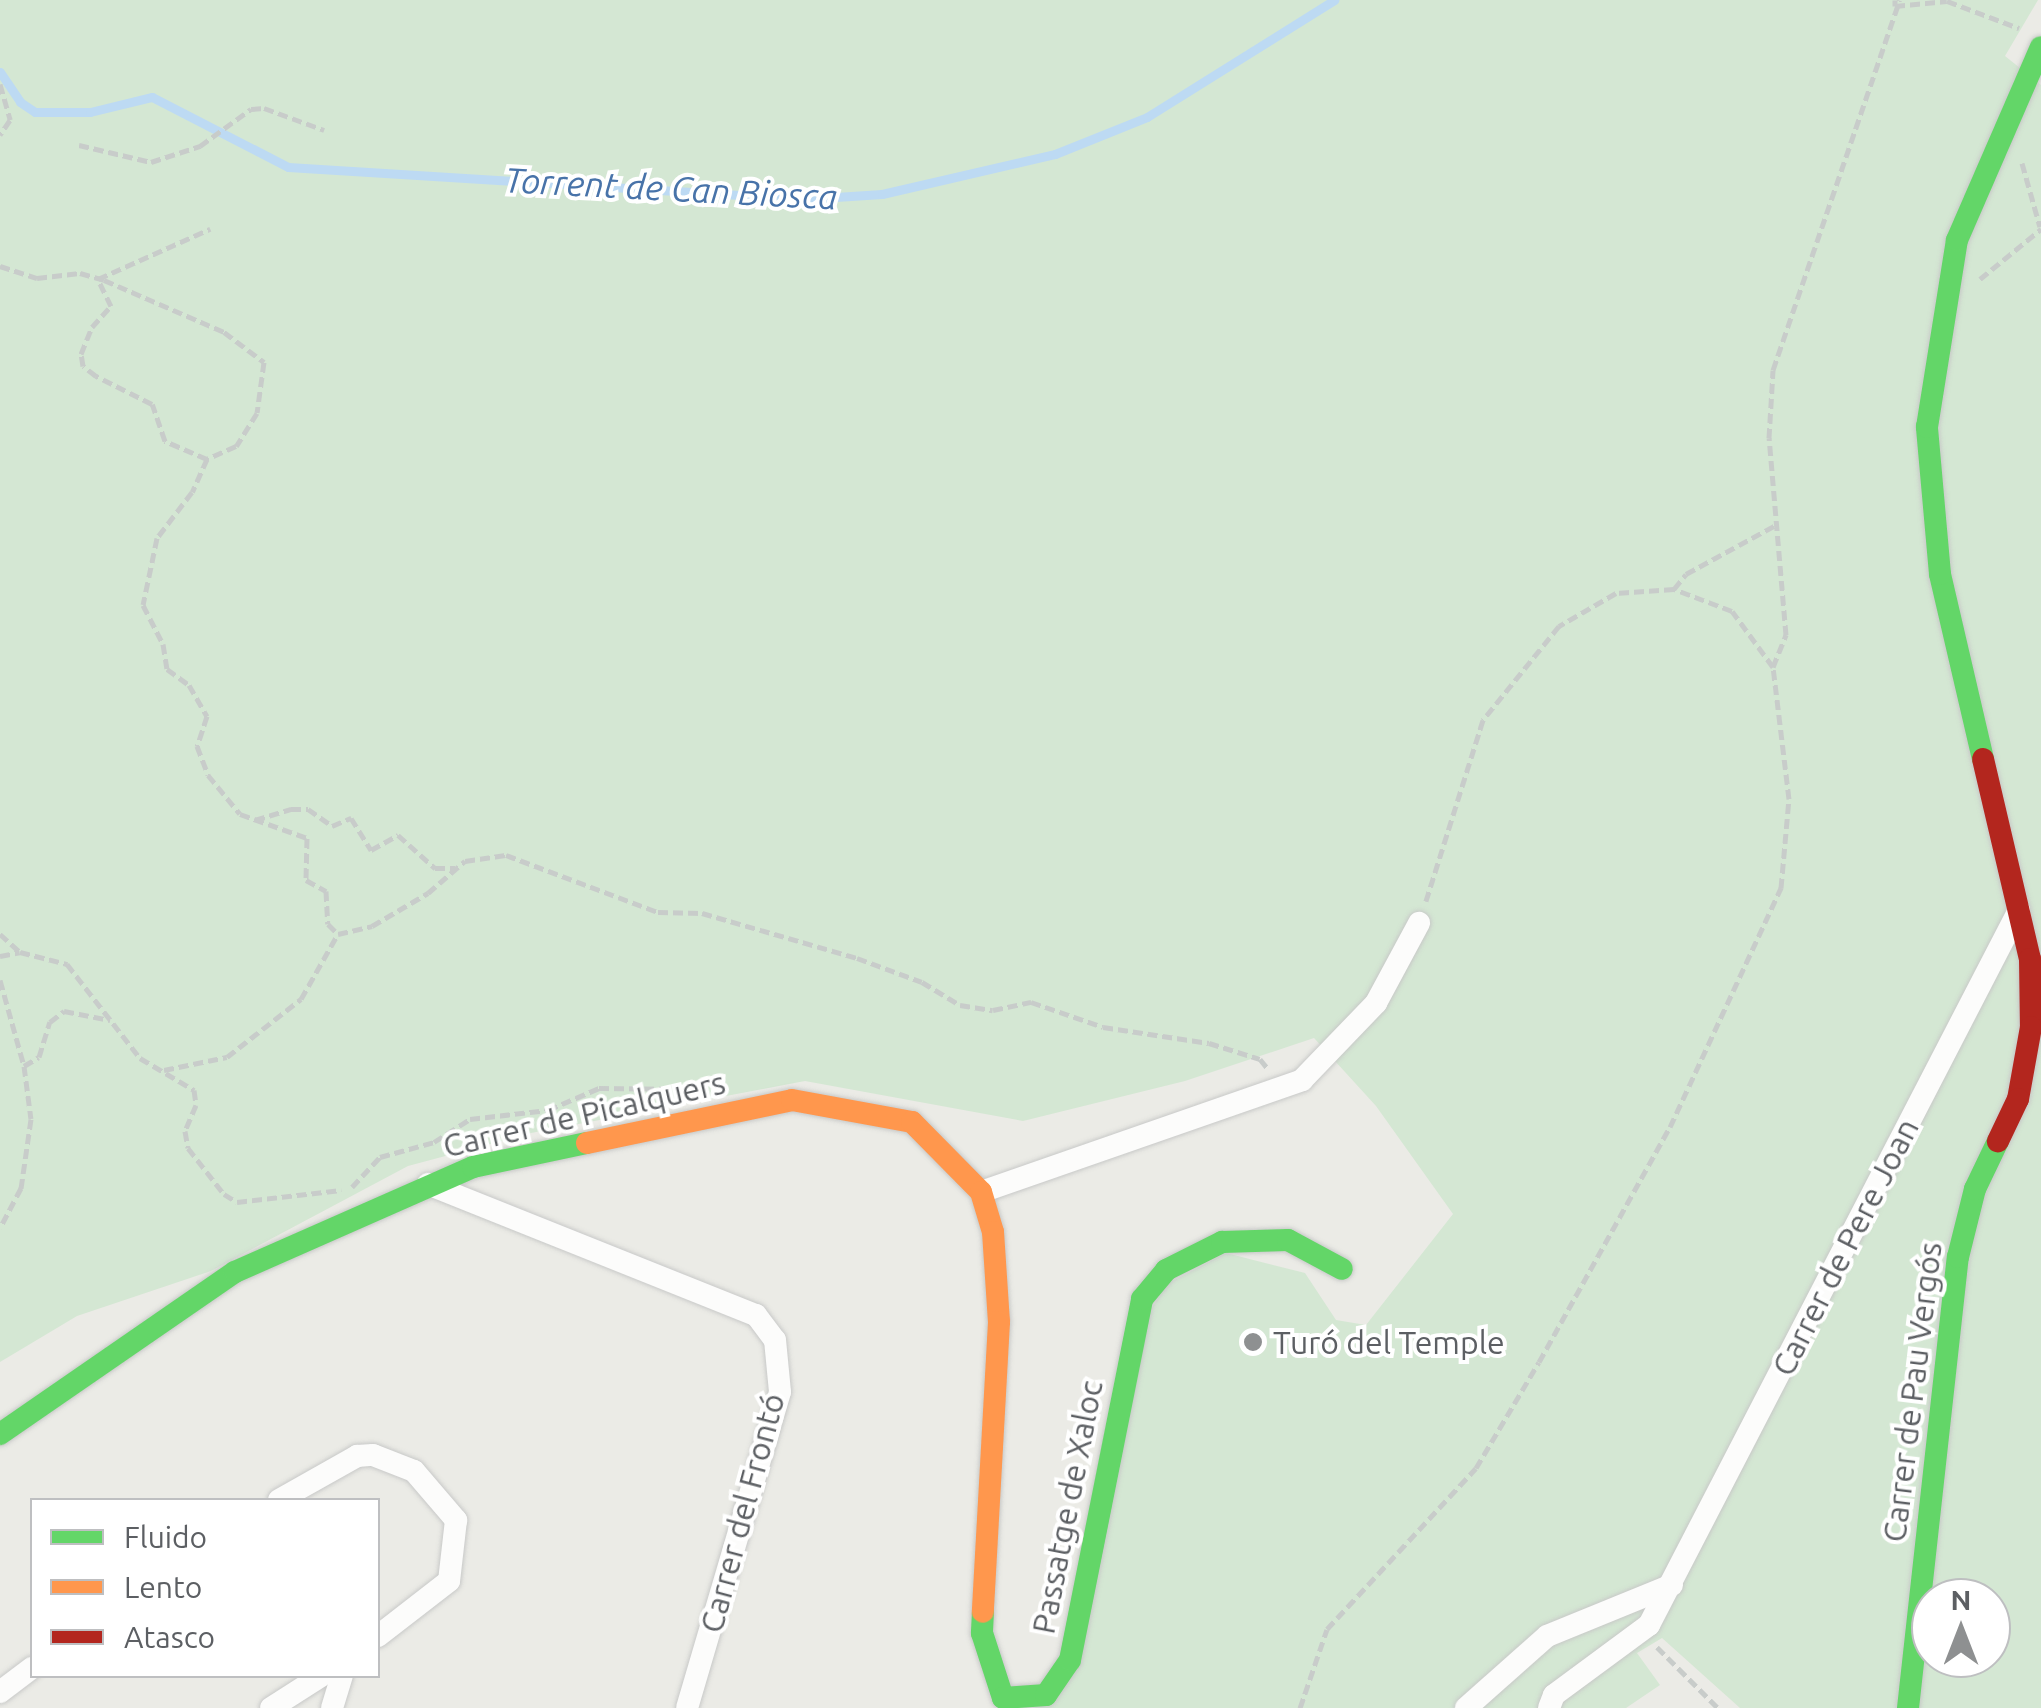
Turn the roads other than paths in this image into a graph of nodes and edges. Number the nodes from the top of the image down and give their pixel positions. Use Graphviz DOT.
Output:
graph roads {
  1 [pos="2034,39"];
  2 [pos="2019,910"];
  3 [pos="1419,922"];
  4 [pos="428,1184"];
  5 [pos="981,1192"];
  6 [pos="1342,1269"];
  7 [pos="0,1434"];
  8 [pos="283,1498"];
  9 [pos="1672,1584"];
  10 [pos="380,1634"];
  11 [pos="30,1670"];
  12 [pos="318,1678"];
  13 [pos="341,1678"];
  14 [pos="0,1692"];
  15 [pos="271,1708"];
  16 [pos="332,1708"];
  17 [pos="686,1708"];
  18 [pos="1466,1708"];
  19 [pos="1549,1708"];
  20 [pos="1908,1708"];
  1 -- 2 [label="street, Carrer de Pau Vergós"];
  2 -- 9 [label="street, Carrer de Pere Joan"];
  2 -- 20 [label="street, Carrer de Pau Vergós"];
  3 -- 5 [label="street"];
  4 -- 5 [label="street, Carrer de Picalquers"];
  4 -- 7 [label="street, Carrer de Picalquers"];
  4 -- 17 [label="street, Carrer del Frontó"];
  5 -- 6 [label="street, Passatge de Xaloc"];
  8 -- 10 [label="street"];
  9 -- 18 [label="street"];
  9 -- 19 [label="street, Carrer de Pere Joan"];
  11 -- 14 [label="street"];
  12 -- 15 [label="street"];
  13 -- 16 [label="street"];
}
